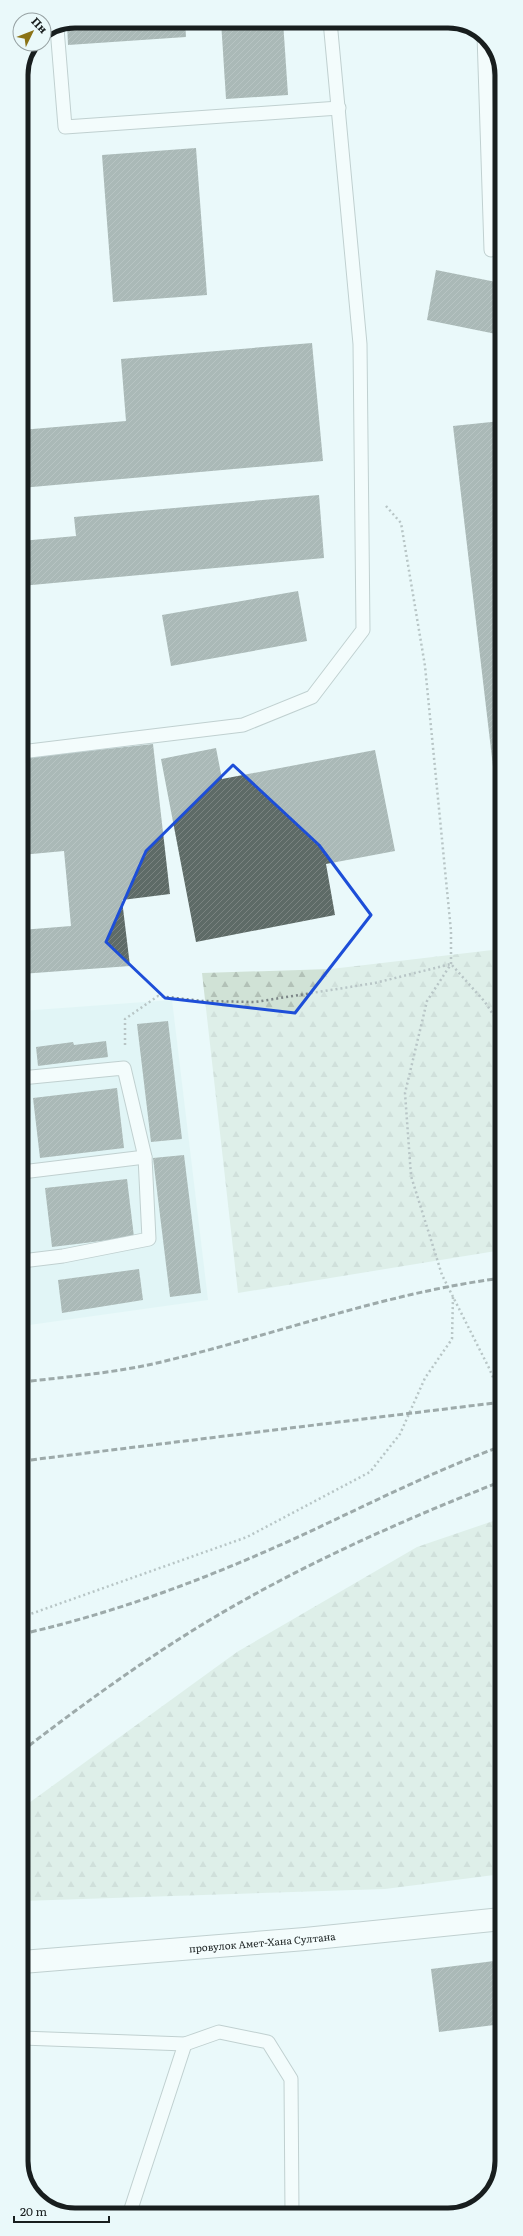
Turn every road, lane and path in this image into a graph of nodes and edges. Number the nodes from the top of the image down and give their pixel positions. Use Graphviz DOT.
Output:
graph roads {
  1 [pos="331,28"];
  2 [pos="57,32"];
  3 [pos="484,45"];
  4 [pos="339,108"];
  5 [pos="491,250"];
  6 [pos="362,478"];
  7 [pos="28,751"];
  8 [pos="451,964"];
  9 [pos="495,1017"];
  10 [pos="124,1068"];
  11 [pos="28,1077"];
  12 [pos="145,1157"];
  13 [pos="28,1171"];
  14 [pos="28,1260"];
  15 [pos="452,1296"];
  16 [pos="495,1382"];
  17 [pos="28,1615"];
  18 [pos="495,1920"];
  19 [pos="28,1962"];
  20 [pos="28,2038"];
  21 [pos="185,2044"];
  22 [pos="131,2208"];
  23 [pos="292,2208"];
  1 -- 4 [label="lane"];
  2 -- 4 [label="lane"];
  3 -- 5 [label="lane"];
  4 -- 6 [label="lane"];
  6 -- 7 [label="lane"];
  6 -- 8 [label="path"];
  8 -- 9 [label="path"];
  8 -- 10 [label="path"];
  8 -- 15 [label="path"];
  10 -- 11 [label="lane"];
  10 -- 12 [label="lane"];
  12 -- 13 [label="lane"];
  12 -- 14 [label="lane"];
  15 -- 16 [label="path"];
  15 -- 17 [label="path"];
  18 -- 19 [label="street, провулок Амет-Хана Султана"];
  20 -- 21 [label="lane"];
  21 -- 22 [label="lane"];
  21 -- 23 [label="lane"];
}
